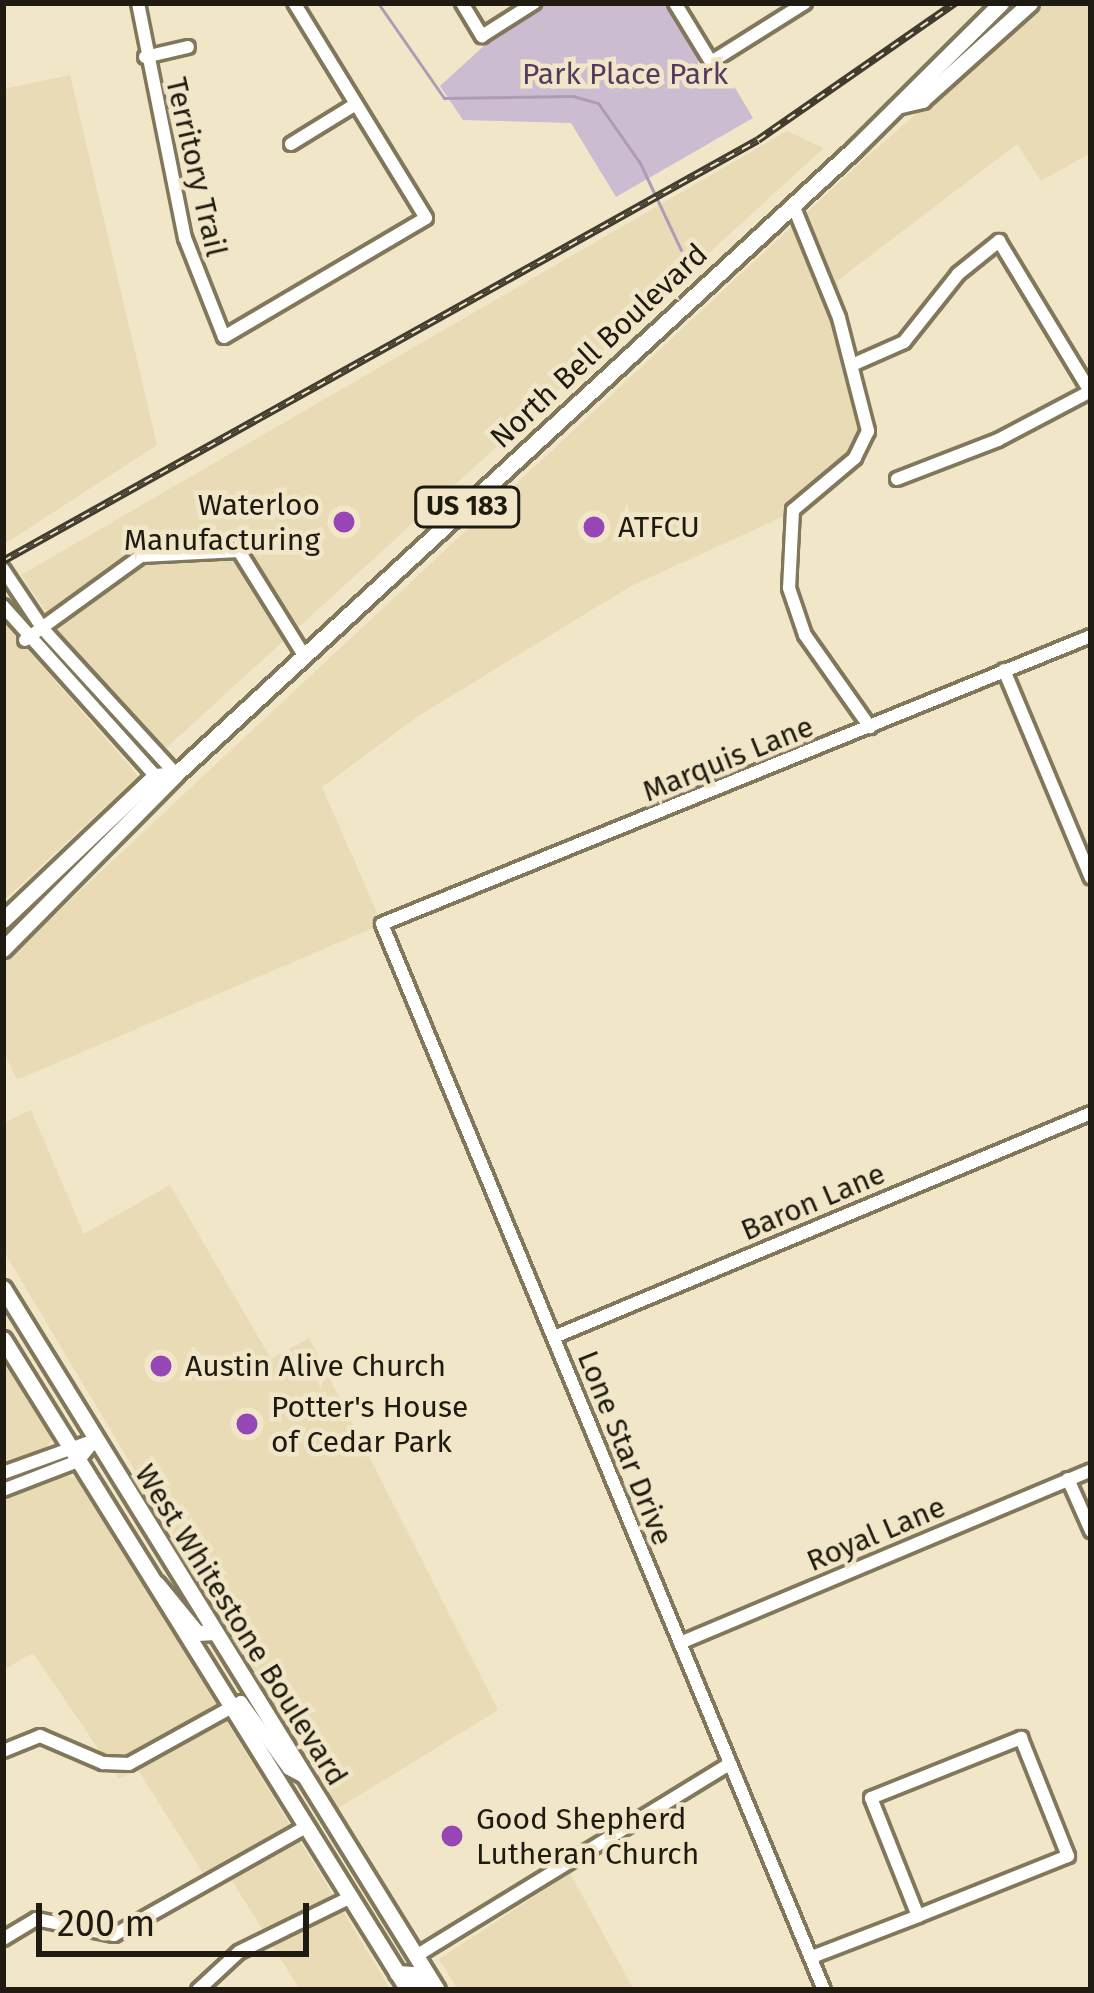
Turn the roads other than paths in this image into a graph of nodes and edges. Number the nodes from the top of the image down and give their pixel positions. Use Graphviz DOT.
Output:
graph roads {
  1 [pos="138,3"];
  2 [pos="294,3"];
  3 [pos="462,3"];
  4 [pos="534,3"];
  5 [pos="674,3"];
  6 [pos="805,3"];
  7 [pos="1001,3"];
  8 [pos="1030,3"];
  9 [pos="188,47"];
  10 [pos="145,57"];
  11 [pos="356,104"];
  12 [pos="901,105"];
  13 [pos="291,144"];
  14 [pos="793,205"];
  15 [pos="852,365"];
  16 [pos="1091,391"];
  17 [pos="897,479"];
  18 [pos="3,569"];
  19 [pos="3,606"];
  20 [pos="43,629"];
  21 [pos="1091,636"];
  22 [pos="26,640"];
  23 [pos="305,657"];
  24 [pos="1004,670"];
  25 [pos="870,728"];
  26 [pos="176,774"];
  27 [pos="155,776"];
  28 [pos="168,790"];
  29 [pos="1091,878"];
  30 [pos="3,920"];
  31 [pos="382,924"];
  32 [pos="3,949"];
  33 [pos="1091,1113"];
  34 [pos="3,1288"];
  35 [pos="554,1336"];
  36 [pos="3,1339"];
  37 [pos="94,1440"];
  38 [pos="68,1445"];
  39 [pos="78,1461"];
  40 [pos="1091,1470"];
  41 [pos="3,1473"];
  42 [pos="1068,1478"];
  43 [pos="3,1490"];
  44 [pos="1091,1531"];
  45 [pos="146,1574"];
  46 [pos="215,1632"];
  47 [pos="680,1643"];
  48 [pos="229,1707"];
  49 [pos="3,1751"];
  50 [pos="729,1764"];
  51 [pos="302,1776"];
  52 [pos="306,1827"];
  53 [pos="330,1864"];
  54 [pos="350,1897"];
  55 [pos="918,1916"];
  56 [pos="3,1939"];
  57 [pos="416,1956"];
  58 [pos="812,1957"];
  59 [pos="397,1973"];
  60 [pos="198,1990"];
  61 [pos="407,1990"];
  62 [pos="424,1990"];
  63 [pos="437,1990"];
  64 [pos="824,1990"];
  1 -- 10 [label="street, Territory Trail"];
  2 -- 11 [label="street"];
  3 -- 4 [label="street"];
  5 -- 6 [label="street"];
  7 -- 12 [label="main road, North Bell Boulevard / US 183"];
  8 -- 12 [label="main road, North Bell Boulevard / US 183"];
  9 -- 10 [label="street"];
  10 -- 11 [label="street, Territory Trail"];
  11 -- 13 [label="street"];
  12 -- 14 [label="main road, North Bell Boulevard / US 183"];
  14 -- 15 [label="street"];
  14 -- 23 [label="main road, North Bell Boulevard / US 183"];
  15 -- 16 [label="street"];
  15 -- 25 [label="street"];
  16 -- 17 [label="street"];
  18 -- 20 [label="street"];
  19 -- 22 [label="street"];
  20 -- 22 [label="street"];
  20 -- 23 [label="street"];
  20 -- 26 [label="street"];
  21 -- 24 [label="street, Marquis Lane"];
  22 -- 27 [label="street"];
  23 -- 26 [label="main road, North Bell Boulevard / US 183"];
  24 -- 25 [label="street, Marquis Lane"];
  24 -- 29 [label="street"];
  25 -- 31 [label="street, Marquis Lane"];
  26 -- 27 [label="main road"];
  26 -- 28 [label="main road, North Bell Boulevard / US 183"];
  27 -- 28 [label="street"];
  27 -- 30 [label="main road"];
  28 -- 32 [label="main road, North Bell Boulevard / US 183"];
  31 -- 35 [label="street, Lone Star Drive"];
  33 -- 35 [label="street, Baron Lane"];
  34 -- 37 [label="main road, West Whitestone Boulevard"];
  35 -- 47 [label="street, Lone Star Drive"];
  36 -- 38 [label="main road, West Whitestone Boulevard"];
  37 -- 38 [label="street"];
  37 -- 39 [label="street"];
  37 -- 46 [label="main road, West Whitestone Boulevard"];
  38 -- 39 [label="main road, West Whitestone Boulevard"];
  38 -- 41 [label="street"];
  39 -- 43 [label="street"];
  39 -- 45 [label="main road, West Whitestone Boulevard"];
  40 -- 42 [label="street, Royal Lane"];
  42 -- 44 [label="street"];
  42 -- 47 [label="street, Royal Lane"];
  45 -- 46 [label="main road"];
  45 -- 48 [label="main road, West Whitestone Boulevard"];
  46 -- 51 [label="main road, West Whitestone Boulevard"];
  47 -- 50 [label="street, Lone Star Drive"];
  48 -- 49 [label="street"];
  48 -- 51 [label="street"];
  48 -- 52 [label="main road, West Whitestone Boulevard"];
  50 -- 57 [label="street"];
  50 -- 58 [label="street, Lone Star Drive"];
  51 -- 57 [label="main road, West Whitestone Boulevard"];
  52 -- 53 [label="main road, West Whitestone Boulevard"];
  52 -- 56 [label="street"];
  53 -- 54 [label="main road, West Whitestone Boulevard"];
  53 -- 57 [label="main road"];
  54 -- 59 [label="main road, West Whitestone Boulevard"];
  54 -- 60 [label="street"];
  55 -- 55 [label="street"];
  55 -- 58 [label="street"];
  57 -- 63 [label="main road, West Whitestone Boulevard"];
  58 -- 64 [label="street, Lone Star Drive"];
  59 -- 61 [label="main road, West Whitestone Boulevard"];
  59 -- 62 [label="main road"];
}
